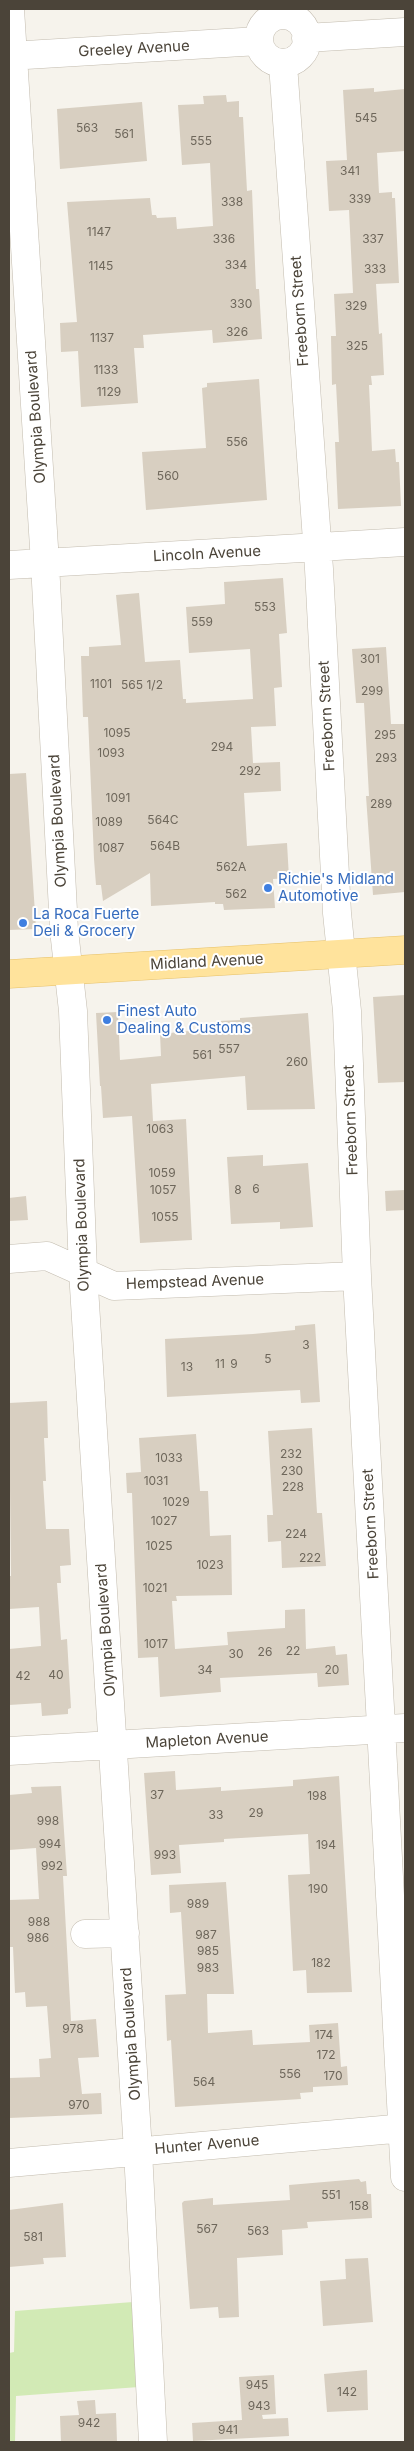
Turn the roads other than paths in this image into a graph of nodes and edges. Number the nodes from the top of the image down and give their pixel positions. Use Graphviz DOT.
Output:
graph roads {
  1 [pos="10,9"];
  2 [pos="281,12"];
  3 [pos="405,32"];
  4 [pos="306,38"];
  5 [pos="259,41"];
  6 [pos="11,56"];
  7 [pos="283,64"];
  8 [pos="405,542"];
  9 [pos="317,548"];
  10 [pos="45,563"];
  11 [pos="9,565"];
  12 [pos="405,950"];
  13 [pos="341,954"];
  14 [pos="68,971"];
  15 [pos="9,974"];
  16 [pos="9,1259"];
  17 [pos="83,1271"];
  18 [pos="357,1276"];
  19 [pos="394,1729"];
  20 [pos="113,1745"];
  21 [pos="9,1751"];
  22 [pos="125,1932"];
  23 [pos="85,1934"];
  24 [pos="404,2128"];
  25 [pos="138,2151"];
  26 [pos="9,2164"];
  27 [pos="405,2177"];
  28 [pos="153,2442"];
  1 -- 6 [label="street, Olympia Boulevard"];
  2 -- 4 [label="street"];
  2 -- 5 [label="street"];
  3 -- 4 [label="street"];
  4 -- 7 [label="street"];
  5 -- 6 [label="street, Greeley Avenue"];
  5 -- 7 [label="street"];
  6 -- 10 [label="street, Olympia Boulevard"];
  7 -- 9 [label="street, Freeborn Street"];
  8 -- 9 [label="street, Lincoln Avenue"];
  9 -- 10 [label="street, Lincoln Avenue"];
  9 -- 13 [label="street, Freeborn Street"];
  10 -- 11 [label="street, Lincoln Avenue"];
  10 -- 14 [label="street, Olympia Boulevard"];
  12 -- 13 [label="main road, Midland Avenue"];
  13 -- 14 [label="main road, Midland Avenue"];
  13 -- 18 [label="street, Freeborn Street"];
  14 -- 15 [label="main road, Midland Avenue"];
  14 -- 17 [label="street, Olympia Boulevard"];
  16 -- 17 [label="street, Hempstead Avenue"];
  17 -- 18 [label="street, Hempstead Avenue"];
  17 -- 20 [label="street, Olympia Boulevard"];
  18 -- 19 [label="street, Freeborn Street"];
  19 -- 20 [label="street, Mapleton Avenue"];
  19 -- 24 [label="street, Freeborn Street"];
  20 -- 21 [label="street, Mapleton Avenue"];
  20 -- 22 [label="street, Olympia Boulevard"];
  22 -- 23 [label="street"];
  22 -- 25 [label="street, Olympia Boulevard"];
  24 -- 25 [label="street, Hunter Avenue"];
  24 -- 27 [label="street, Freeborn Street"];
  25 -- 26 [label="street, Hunter Avenue"];
  25 -- 28 [label="street, Olympia Boulevard"];
}
